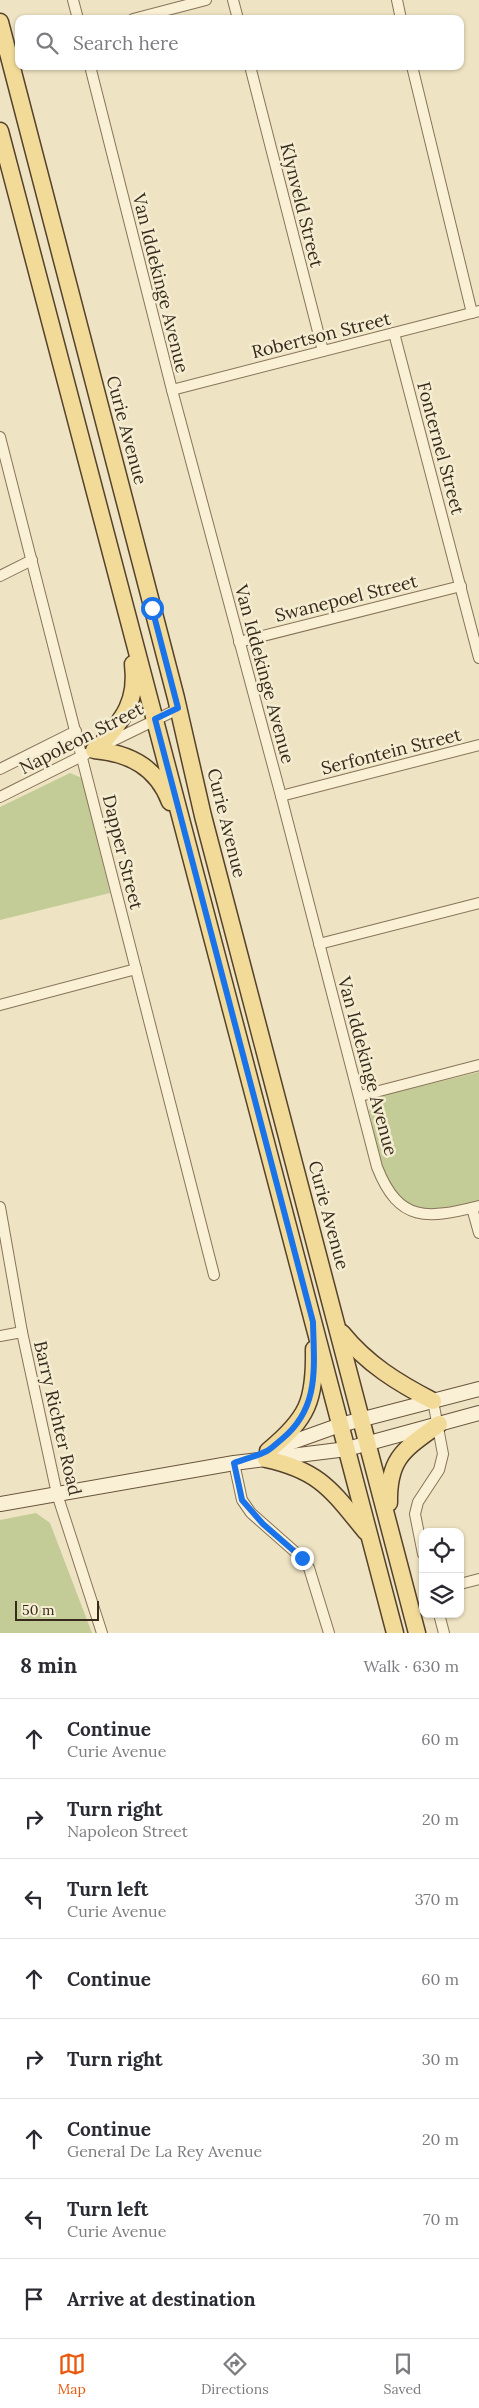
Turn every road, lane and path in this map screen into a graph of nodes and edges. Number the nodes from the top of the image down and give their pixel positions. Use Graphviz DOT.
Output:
graph roads {
  1 [pos="73,0"];
  2 [pos="206,0"];
  3 [pos="233,0"];
  4 [pos="397,0"];
  5 [pos="77,15"];
  6 [pos="148,15"];
  7 [pos="237,15"];
  8 [pos="400,15"];
  9 [pos="0,22"];
  10 [pos="91,70"];
  11 [pos="251,70"];
  12 [pos="413,70"];
  13 [pos="0,132"];
  14 [pos="476,312"];
  15 [pos="394,333"];
  16 [pos="323,351"];
  17 [pos="172,390"];
  18 [pos="0,437"];
  19 [pos="32,560"];
  20 [pos="0,576"];
  21 [pos="461,586"];
  22 [pos="124,604"];
  23 [pos="240,642"];
  24 [pos="479,658"];
  25 [pos="178,708"];
  26 [pos="155,719"];
  27 [pos="76,731"];
  28 [pos="479,745"];
  29 [pos="91,752"];
  30 [pos="0,769"];
  31 [pos="281,796"];
  32 [pos="0,797"];
  33 [pos="188,846"];
  34 [pos="479,903"];
  35 [pos="319,944"];
  36 [pos="136,969"];
  37 [pos="0,1005"];
  38 [pos="479,1065"];
  39 [pos="360,1096"];
  40 [pos="0,1207"];
  41 [pos="476,1207"];
  42 [pos="479,1233"];
  43 [pos="214,1275"];
  44 [pos="313,1322"];
  45 [pos="337,1327"];
  46 [pos="22,1332"];
  47 [pos="0,1336"];
  48 [pos="479,1389"];
  49 [pos="433,1401"];
  50 [pos="479,1414"];
  51 [pos="361,1420"];
  52 [pos="439,1424"];
  53 [pos="340,1425"];
  54 [pos="368,1444"];
  55 [pos="346,1449"];
  56 [pos="267,1455"];
  57 [pos="234,1463"];
  58 [pos="58,1494"];
  59 [pos="0,1504"];
  60 [pos="390,1527"];
  61 [pos="419,1534"];
  62 [pos="369,1535"];
  63 [pos="479,1579"];
  64 [pos="464,1583"];
  65 [pos="441,1618"];
  66 [pos="102,1633"];
  67 [pos="329,1633"];
  68 [pos="395,1633"];
  69 [pos="417,1633"];
  70 [pos="444,1633"];
  1 -- 5 [label="street"];
  2 -- 6 [label="street"];
  3 -- 7 [label="street"];
  4 -- 8 [label="street"];
  9 -- 25 [label="main road, Curie Avenue"];
  10 -- 17 [label="street, Van Iddekinge Avenue"];
  11 -- 16 [label="street, Klynveld Street"];
  12 -- 14 [label="street"];
  13 -- 22 [label="main road"];
  14 -- 15 [label="street, Robertson Street"];
  15 -- 16 [label="street, Robertson Street"];
  15 -- 21 [label="street, Fonternel Street"];
  16 -- 17 [label="street, Robertson Street"];
  17 -- 23 [label="street, Van Iddekinge Avenue"];
  18 -- 19 [label="street, Dapper Street"];
  19 -- 20 [label="street"];
  19 -- 27 [label="street, Dapper Street"];
  21 -- 23 [label="street, Swanepoel Street"];
  21 -- 24 [label="street, Fonternel Street"];
  22 -- 26 [label="main road"];
  22 -- 29 [label="main road"];
  23 -- 31 [label="street, Van Iddekinge Avenue"];
  25 -- 26 [label="street, Napoleon Street"];
  25 -- 45 [label="main road, Curie Avenue"];
  26 -- 29 [label="street, Napoleon Street"];
  26 -- 33 [label="main road"];
  27 -- 29 [label="street, Dapper Street"];
  27 -- 30 [label="street, Napoleon Street"];
  28 -- 31 [label="street, Serfontein Street"];
  29 -- 32 [label="street, Napoleon Street"];
  29 -- 33 [label="main road"];
  29 -- 36 [label="street, Dapper Street"];
  31 -- 35 [label="street, Van Iddekinge Avenue"];
  33 -- 44 [label="main road"];
  34 -- 35 [label="street"];
  35 -- 39 [label="street, Van Iddekinge Avenue"];
  36 -- 37 [label="street"];
  36 -- 43 [label="street, Dapper Street"];
  38 -- 39 [label="street"];
  39 -- 41 [label="street, Van Iddekinge Avenue"];
  40 -- 46 [label="street, Barry Richter Road"];
  41 -- 42 [label="street"];
  44 -- 53 [label="main road"];
  44 -- 56 [label="main road"];
  45 -- 49 [label="main road"];
  45 -- 51 [label="main road, Curie Avenue"];
  46 -- 47 [label="street"];
  46 -- 58 [label="street, Barry Richter Road"];
  48 -- 49 [label="street"];
  49 -- 51 [label="street"];
  49 -- 52 [label="street"];
  50 -- 52 [label="street"];
  51 -- 53 [label="street"];
  51 -- 54 [label="main road, Curie Avenue"];
  52 -- 54 [label="street"];
  52 -- 60 [label="main road"];
  52 -- 61 [label="street"];
  53 -- 55 [label="main road"];
  53 -- 56 [label="street"];
  54 -- 55 [label="street"];
  54 -- 60 [label="main road, Curie Avenue"];
  55 -- 56 [label="street"];
  55 -- 62 [label="main road"];
  56 -- 57 [label="street"];
  56 -- 62 [label="main road"];
  57 -- 58 [label="street"];
  57 -- 67 [label="street"];
  58 -- 59 [label="street"];
  58 -- 66 [label="street, Barry Richter Road"];
  60 -- 69 [label="main road, Curie Avenue"];
  62 -- 68 [label="main road"];
  63 -- 64 [label="street"];
  65 -- 70 [label="street"];
}
